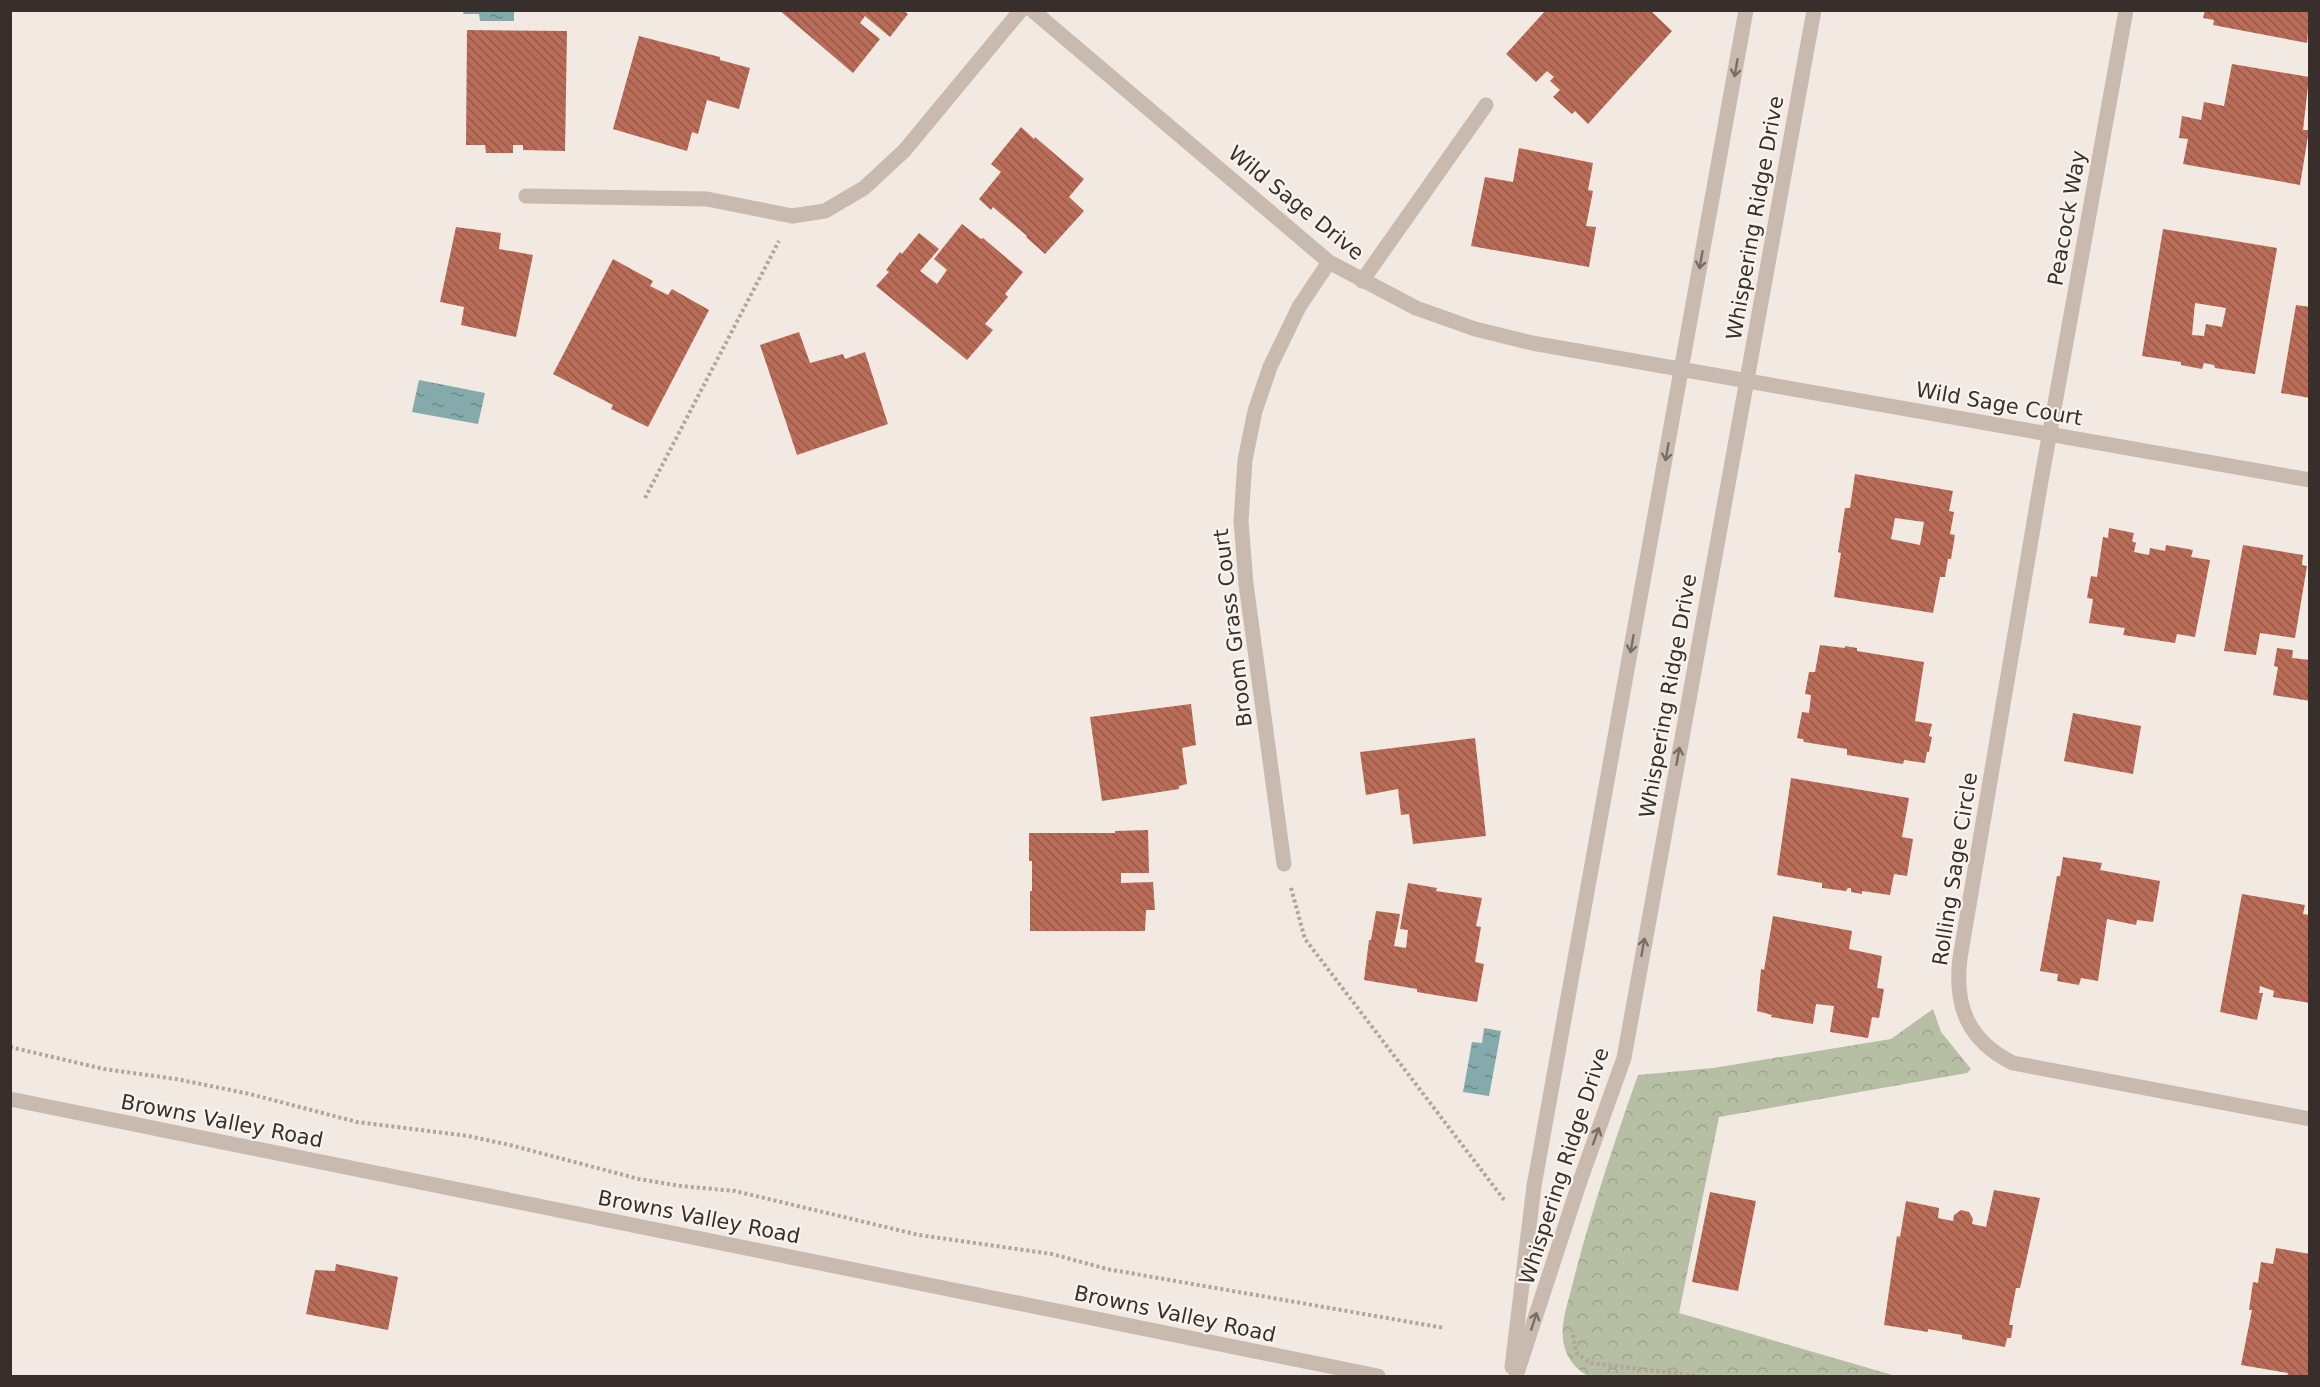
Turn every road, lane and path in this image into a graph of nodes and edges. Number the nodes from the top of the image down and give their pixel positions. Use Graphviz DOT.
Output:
graph roads {
  1 [pos="1021,10"];
  2 [pos="1032,10"];
  3 [pos="1746,10"];
  4 [pos="1814,10"];
  5 [pos="2126,10"];
  6 [pos="1486,105"];
  7 [pos="526,196"];
  8 [pos="792,216"];
  9 [pos="1329,262"];
  10 [pos="1362,281"];
  11 [pos="1682,369"];
  12 [pos="1746,381"];
  13 [pos="2050,434"];
  14 [pos="2310,480"];
  15 [pos="645,498"];
  16 [pos="1284,864"];
  17 [pos="10,1047"];
  18 [pos="10,1100"];
  19 [pos="2310,1119"];
  20 [pos="1510,1207"];
  21 [pos="1444,1328"];
  22 [pos="1573,1335"];
  23 [pos="1378,1377"];
  24 [pos="1511,1377"];
  25 [pos="1516,1377"];
  26 [pos="1696,1377"];
  1 -- 8 [label="street"];
  2 -- 9 [label="street, Wild Sage Drive"];
  3 -- 11 [label="street, Whispering Ridge Drive, one-way"];
  4 -- 12 [label="street, Whispering Ridge Drive"];
  5 -- 13 [label="street, Peacock Way"];
  6 -- 10 [label="street"];
  7 -- 8 [label="street"];
  8 -- 15 [label="path"];
  9 -- 10 [label="street, Wild Sage Drive"];
  9 -- 16 [label="street, Broom Grass Court"];
  10 -- 11 [label="street, Wild Sage Drive"];
  11 -- 12 [label="street, Wild Sage Court"];
  11 -- 24 [label="street, Whispering Ridge Drive, one-way"];
  12 -- 13 [label="street, Wild Sage Court"];
  25 -- 12 [label="street, Whispering Ridge Drive, one-way"];
  13 -- 14 [label="street, Wild Sage Court"];
  13 -- 19 [label="street, Rolling Sage Circle"];
  16 -- 20 [label="path"];
  17 -- 21 [label="path"];
  18 -- 23 [label="street, Browns Valley Road"];
  22 -- 26 [label="path"];
}
